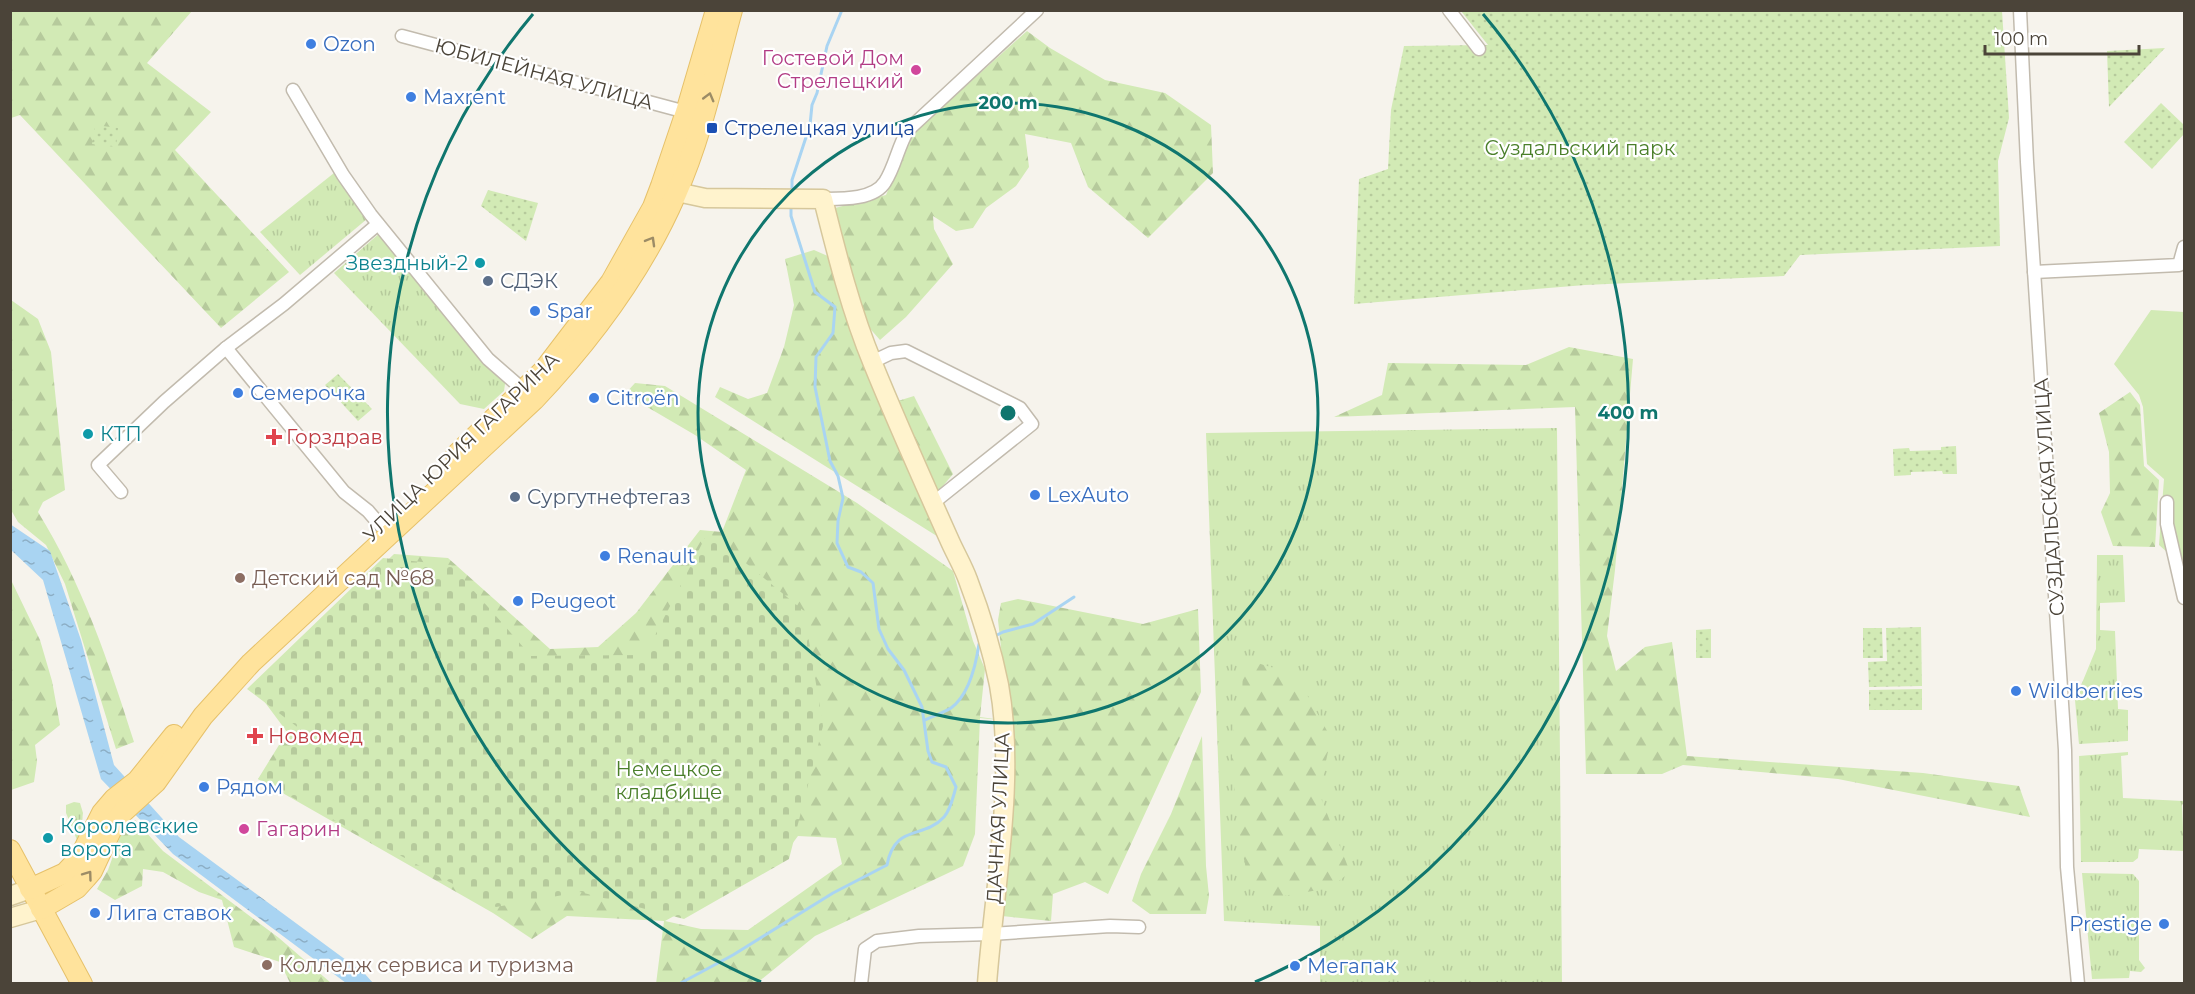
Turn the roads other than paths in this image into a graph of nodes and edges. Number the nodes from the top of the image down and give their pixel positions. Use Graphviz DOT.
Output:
graph roads {
  1 [pos="716,10"];
  2 [pos="732,10"];
  3 [pos="1037,10"];
  4 [pos="1449,10"];
  5 [pos="2020,10"];
  6 [pos="402,36"];
  7 [pos="1479,49"];
  8 [pos="293,90"];
  9 [pos="686,112"];
  10 [pos="669,189"];
  11 [pos="823,199"];
  12 [pos="378,224"];
  13 [pos="2184,247"];
  14 [pos="2034,272"];
  15 [pos="226,348"];
  16 [pos="872,362"];
  17 [pos="529,395"];
  18 [pos="121,492"];
  19 [pos="933,502"];
  20 [pos="2167,502"];
  21 [pos="381,525"];
  22 [pos="2184,598"];
  23 [pos="142,786"];
  24 [pos="119,806"];
  25 [pos="10,850"];
  26 [pos="30,889"];
  27 [pos="10,896"];
  28 [pos="41,909"];
  29 [pos="10,918"];
  30 [pos="1139,927"];
  31 [pos="991,934"];
  32 [pos="82,984"];
  33 [pos="861,984"];
  34 [pos="987,984"];
  35 [pos="2078,984"];
  1 -- 9 [label="main road, УЛИЦА ЮРИЯ ГАГАРИНА"];
  10 -- 2 [label="main road, УЛИЦА ЮРИЯ ГАГАРИНА, one-way"];
  3 -- 11 [label="street"];
  4 -- 7 [label="street"];
  5 -- 14 [label="street, СУЗДАЛЬСКАЯ УЛИЦА"];
  6 -- 9 [label="street, ЮБИЛЕЙНАЯ УЛИЦА"];
  8 -- 12 [label="street"];
  9 -- 10 [label="main road, УЛИЦА ЮРИЯ ГАГАРИНА"];
  10 -- 11 [label="street"];
  10 -- 17 [label="main road, УЛИЦА ЮРИЯ ГАГАРИНА"];
  11 -- 16 [label="street"];
  12 -- 15 [label="street"];
  12 -- 17 [label="street"];
  13 -- 14 [label="street"];
  14 -- 35 [label="street, СУЗДАЛЬСКАЯ УЛИЦА"];
  15 -- 18 [label="street"];
  15 -- 21 [label="street"];
  16 -- 19 [label="street, ДАЧНАЯ УЛИЦА"];
  16 -- 19 [label="street"];
  17 -- 21 [label="main road, УЛИЦА ЮРИЯ ГАГАРИНА"];
  17 -- 23 [label="main road, УЛИЦА ЮРИЯ ГАГАРИНА"];
  19 -- 31 [label="street, ДАЧНАЯ УЛИЦА"];
  20 -- 22 [label="street"];
  21 -- 23 [label="main road, УЛИЦА ЮРИЯ ГАГАРИНА"];
  23 -- 24 [label="main road, УЛИЦА ЮРИЯ ГАГАРИНА"];
  24 -- 26 [label="main road, УЛИЦА ЮРИЯ ГАГАРИНА"];
  28 -- 24 [label="main road, УЛИЦА ЮРИЯ ГАГАРИНА, one-way"];
  25 -- 26 [label="main road"];
  26 -- 27 [label="street"];
  26 -- 28 [label="main road"];
  28 -- 29 [label="street"];
  28 -- 32 [label="main road"];
  30 -- 31 [label="street"];
  31 -- 33 [label="street"];
  31 -- 34 [label="street, ДАЧНАЯ УЛИЦА"];
}
